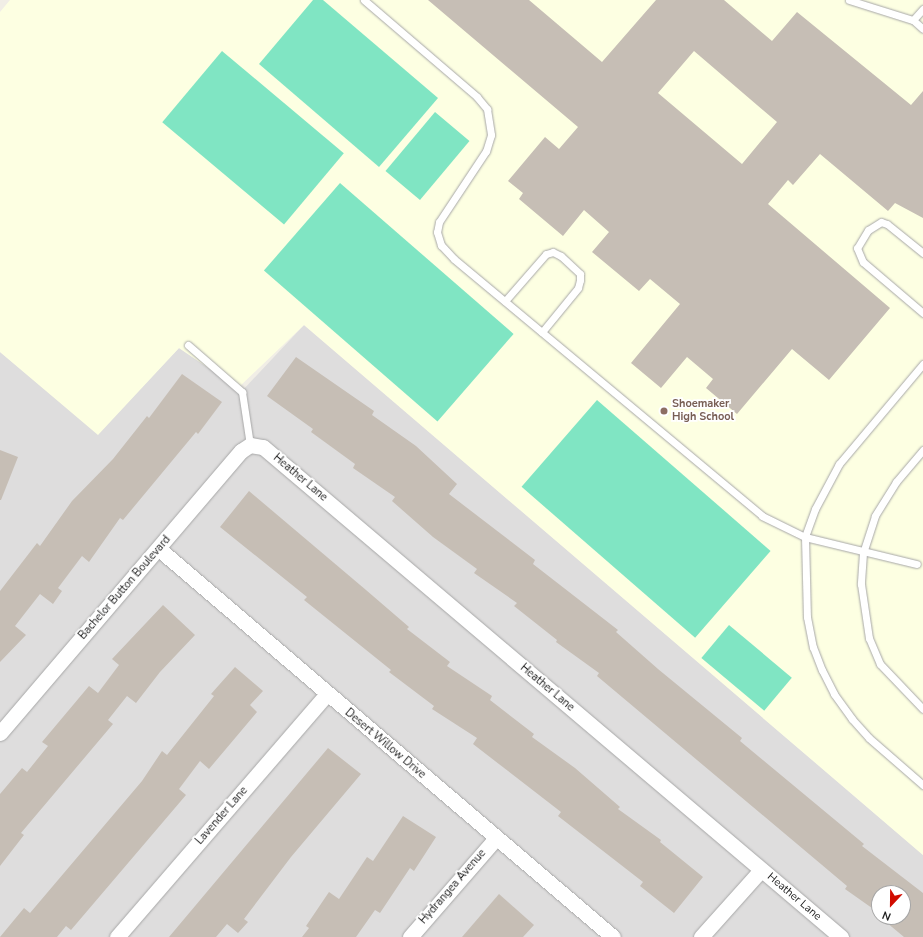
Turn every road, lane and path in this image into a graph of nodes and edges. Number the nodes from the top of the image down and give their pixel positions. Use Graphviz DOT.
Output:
graph roads {
  1 [pos="364,0"];
  2 [pos="849,0"];
  3 [pos="923,9"];
  4 [pos="913,20"];
  5 [pos="923,29"];
  6 [pos="923,253"];
  7 [pos="505,301"];
  8 [pos="923,313"];
  9 [pos="542,332"];
  10 [pos="188,345"];
  11 [pos="923,364"];
  12 [pos="250,445"];
  13 [pos="923,450"];
  14 [pos="805,538"];
  15 [pos="159,549"];
  16 [pos="863,553"];
  17 [pos="917,564"];
  18 [pos="327,694"];
  19 [pos="923,709"];
  20 [pos="0,733"];
  21 [pos="923,785"];
  22 [pos="496,838"];
  23 [pos="761,870"];
  24 [pos="117,937"];
  25 [pos="410,937"];
  26 [pos="613,937"];
  27 [pos="701,937"];
  28 [pos="841,937"];
  1 -- 7 [label="lane"];
  2 -- 4 [label="lane"];
  3 -- 4 [label="lane"];
  4 -- 5 [label="lane"];
  6 -- 8 [label="lane"];
  7 -- 9 [label="lane"];
  7 -- 9 [label="lane"];
  9 -- 14 [label="lane"];
  10 -- 12 [label="lane"];
  11 -- 14 [label="lane"];
  12 -- 15 [label="street, Bachelor Button Boulevard"];
  12 -- 23 [label="street, Heather Lane"];
  13 -- 16 [label="lane"];
  14 -- 16 [label="lane"];
  14 -- 21 [label="lane"];
  15 -- 18 [label="street, Desert Willow Drive"];
  15 -- 20 [label="street, Bachelor Button Boulevard"];
  16 -- 17 [label="lane"];
  16 -- 19 [label="lane"];
  18 -- 22 [label="street, Desert Willow Drive"];
  18 -- 24 [label="street, Lavender Lane"];
  22 -- 25 [label="street, Hydrangea Avenue"];
  22 -- 26 [label="street, Desert Willow Drive"];
  23 -- 27 [label="street"];
  23 -- 28 [label="street, Heather Lane"];
}
